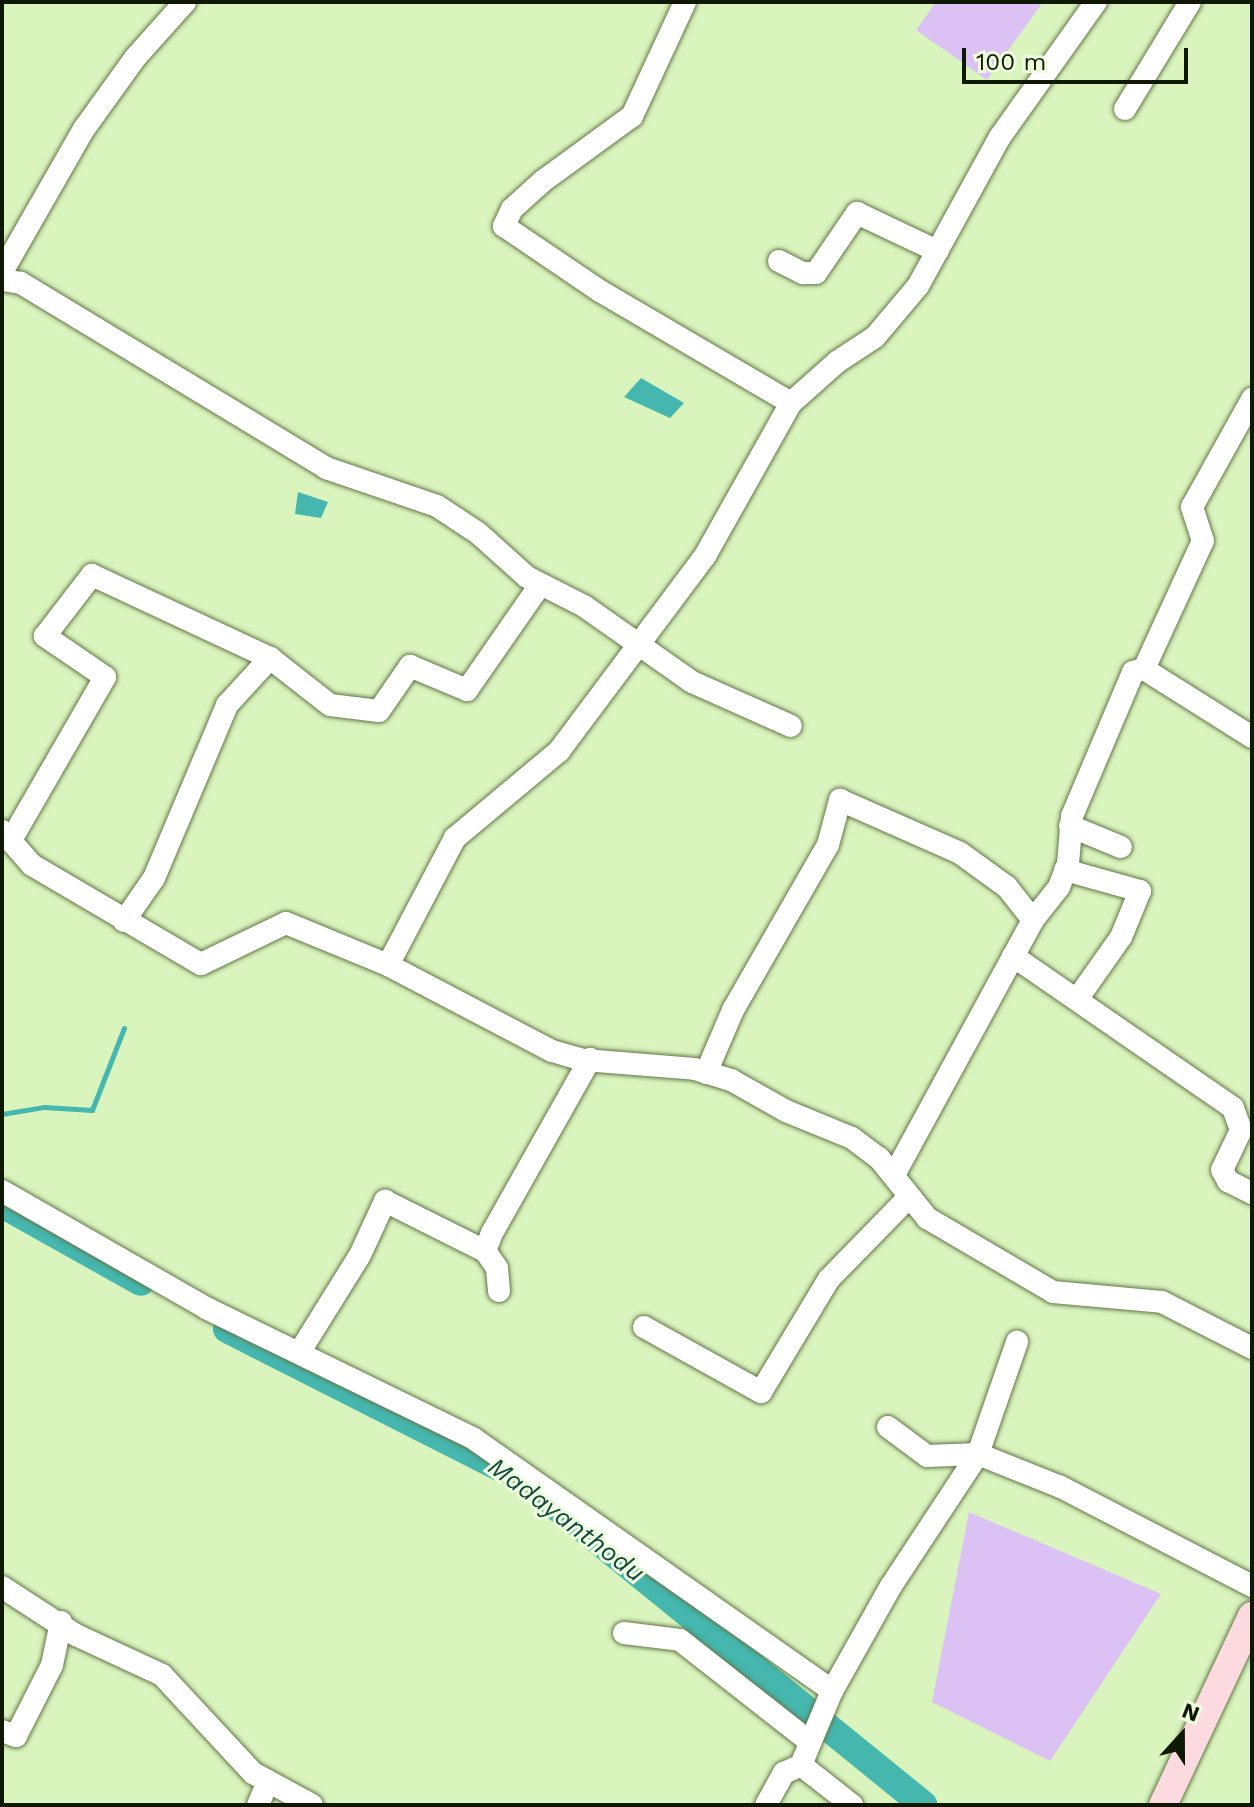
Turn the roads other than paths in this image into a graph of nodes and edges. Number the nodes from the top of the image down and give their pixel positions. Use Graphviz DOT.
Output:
graph roads {
  1 [pos="185,2"];
  2 [pos="685,2"];
  3 [pos="1096,2"];
  4 [pos="1190,2"];
  5 [pos="1125,109"];
  6 [pos="937,251"];
  7 [pos="779,261"];
  8 [pos="2,272"];
  9 [pos="2,280"];
  10 [pos="1252,399"];
  11 [pos="791,403"];
  12 [pos="540,585"];
  13 [pos="638,648"];
  14 [pos="270,658"];
  15 [pos="1144,669"];
  16 [pos="791,726"];
  17 [pos="1252,737"];
  18 [pos="1070,826"];
  19 [pos="6,836"];
  20 [pos="1121,847"];
  21 [pos="1065,870"];
  22 [pos="1033,920"];
  23 [pos="124,921"];
  24 [pos="1013,956"];
  25 [pos="388,965"];
  26 [pos="1078,998"];
  27 [pos="590,1059"];
  28 [pos="706,1073"];
  29 [pos="1246,1121"];
  30 [pos="894,1175"];
  31 [pos="2,1191"];
  32 [pos="1252,1193"];
  33 [pos="908,1198"];
  34 [pos="485,1251"];
  35 [pos="499,1291"];
  36 [pos="644,1327"];
  37 [pos="1017,1342"];
  38 [pos="1252,1348"];
  39 [pos="299,1353"];
  40 [pos="888,1427"];
  41 [pos="978,1454"];
  42 [pos="1252,1586"];
  43 [pos="2,1587"];
  44 [pos="1252,1616"];
  45 [pos="61,1622"];
  46 [pos="624,1633"];
  47 [pos="832,1691"];
  48 [pos="2,1731"];
  49 [pos="813,1735"];
  50 [pos="801,1765"];
  51 [pos="268,1781"];
  52 [pos="258,1805"];
  53 [pos="312,1805"];
  54 [pos="766,1805"];
  55 [pos="852,1805"];
  56 [pos="1163,1805"];
  1 -- 8 [label="street"];
  2 -- 11 [label="street"];
  3 -- 6 [label="street"];
  4 -- 5 [label="street"];
  6 -- 7 [label="street"];
  6 -- 11 [label="street"];
  9 -- 12 [label="street"];
  10 -- 15 [label="street"];
  11 -- 13 [label="street"];
  12 -- 13 [label="street"];
  12 -- 14 [label="street"];
  13 -- 16 [label="street"];
  13 -- 25 [label="street"];
  14 -- 19 [label="street"];
  14 -- 23 [label="street"];
  15 -- 17 [label="street"];
  15 -- 18 [label="street"];
  18 -- 20 [label="street"];
  18 -- 21 [label="street"];
  19 -- 23 [label="street"];
  21 -- 22 [label="street"];
  21 -- 26 [label="street"];
  22 -- 24 [label="street"];
  22 -- 28 [label="street"];
  23 -- 25 [label="street"];
  24 -- 26 [label="street"];
  24 -- 30 [label="street"];
  25 -- 27 [label="street"];
  26 -- 29 [label="street"];
  27 -- 28 [label="street"];
  27 -- 34 [label="street"];
  28 -- 30 [label="street"];
  29 -- 32 [label="street"];
  30 -- 33 [label="street"];
  31 -- 39 [label="street"];
  33 -- 36 [label="street"];
  33 -- 38 [label="street"];
  34 -- 35 [label="street"];
  34 -- 39 [label="street"];
  37 -- 41 [label="street"];
  39 -- 47 [label="street"];
  40 -- 41 [label="street"];
  41 -- 42 [label="street"];
  41 -- 47 [label="street"];
  43 -- 45 [label="street"];
  44 -- 56 [label="main road"];
  45 -- 48 [label="street"];
  45 -- 51 [label="street"];
  46 -- 49 [label="street"];
  47 -- 49 [label="street"];
  49 -- 50 [label="street"];
  50 -- 54 [label="street"];
  50 -- 55 [label="street"];
  51 -- 52 [label="street"];
  51 -- 53 [label="street"];
}
